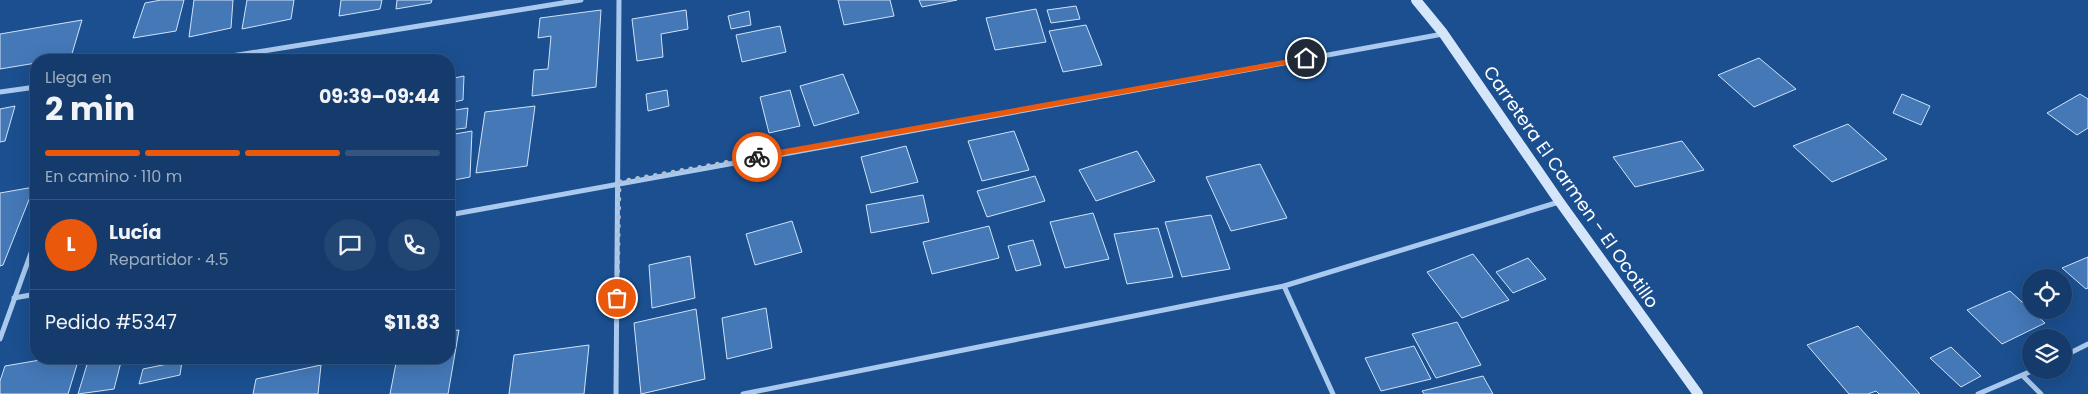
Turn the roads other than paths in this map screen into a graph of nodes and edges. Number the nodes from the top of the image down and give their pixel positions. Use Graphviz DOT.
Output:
graph roads {
  1 [pos="581,0"];
  2 [pos="619,0"];
  3 [pos="1416,0"];
  4 [pos="1443,33"];
  5 [pos="244,54"];
  6 [pos="30,88"];
  7 [pos="0,92"];
  8 [pos="619,182"];
  9 [pos="1559,201"];
  10 [pos="455,214"];
  11 [pos="30,255"];
  12 [pos="1284,286"];
  13 [pos="30,295"];
  14 [pos="14,298"];
  15 [pos="0,338"];
  16 [pos="2088,344"];
  17 [pos="2072,352"];
  18 [pos="2022,376"];
  19 [pos="2026,379"];
  20 [pos="616,394"];
  21 [pos="743,394"];
  22 [pos="1333,394"];
  23 [pos="1698,394"];
  24 [pos="1978,394"];
  25 [pos="2041,394"];
  1 -- 5 [label="street"];
  2 -- 8 [label="street"];
  3 -- 4 [label="main road, Carretera El Carmen - El Ocotillo"];
  4 -- 8 [label="street"];
  4 -- 9 [label="main road, Carretera El Carmen - El Ocotillo"];
  6 -- 7 [label="street"];
  8 -- 10 [label="street"];
  8 -- 20 [label="street"];
  9 -- 12 [label="street"];
  9 -- 23 [label="main road, Carretera El Carmen - El Ocotillo"];
  11 -- 14 [label="street"];
  12 -- 21 [label="street"];
  12 -- 22 [label="street"];
  13 -- 14 [label="street"];
  14 -- 15 [label="street"];
  16 -- 17 [label="street"];
  18 -- 24 [label="street"];
  19 -- 25 [label="street"];
}
